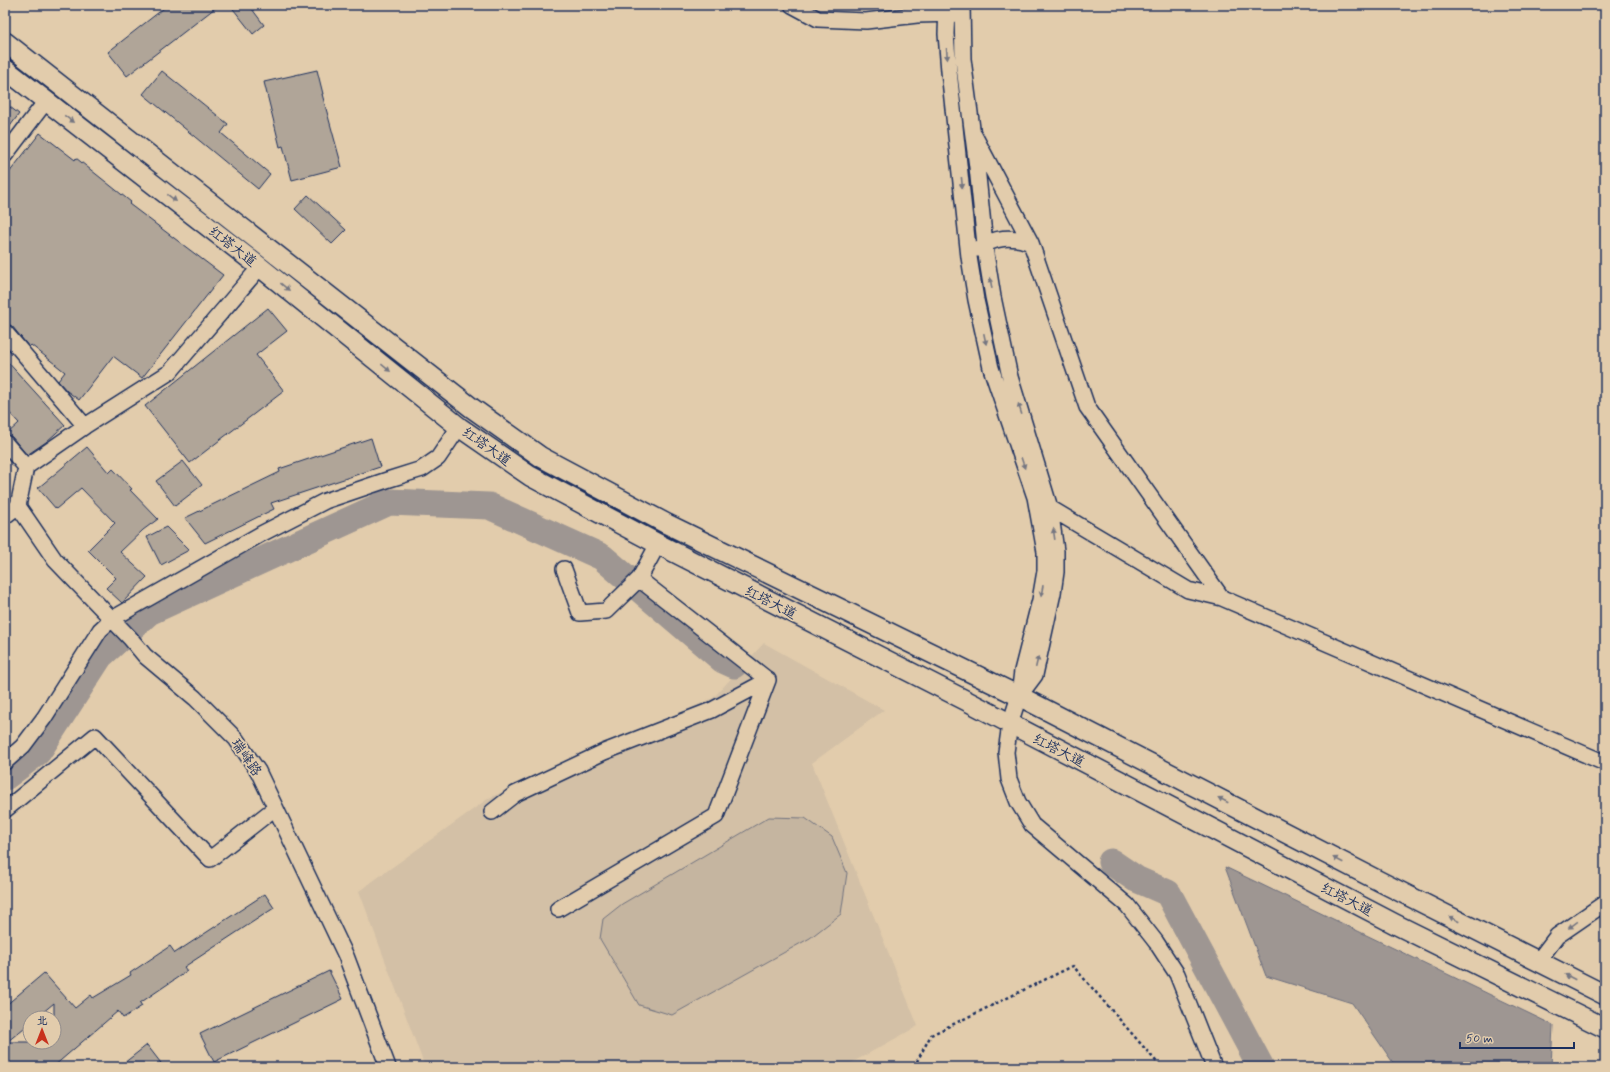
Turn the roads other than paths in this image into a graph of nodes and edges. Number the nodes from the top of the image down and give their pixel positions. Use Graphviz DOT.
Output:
graph roads {
  1 [pos="792,5"];
  2 [pos="962,9"];
  3 [pos="947,10"];
  4 [pos="5,42"];
  5 [pos="5,68"];
  6 [pos="46,101"];
  7 [pos="974,135"];
  8 [pos="5,155"];
  9 [pos="1031,243"];
  10 [pos="985,244"];
  11 [pos="969,257"];
  12 [pos="260,267"];
  13 [pos="5,332"];
  14 [pos="85,426"];
  15 [pos="459,427"];
  16 [pos="5,443"];
  17 [pos="26,467"];
  18 [pos="18,506"];
  19 [pos="1044,508"];
  20 [pos="5,516"];
  21 [pos="658,544"];
  22 [pos="564,569"];
  23 [pos="638,580"];
  24 [pos="1222,598"];
  25 [pos="113,622"];
  26 [pos="768,680"];
  27 [pos="1020,696"];
  28 [pos="1010,724"];
  29 [pos="5,762"];
  30 [pos="1605,763"];
  31 [pos="275,808"];
  32 [pos="5,810"];
  33 [pos="492,812"];
  34 [pos="1605,903"];
  35 [pos="558,909"];
  36 [pos="1538,961"];
  37 [pos="1605,995"];
  38 [pos="1605,1028"];
  39 [pos="388,1067"];
  40 [pos="1214,1067"];
  1 -- 3 [label="street"];
  2 -- 3 [label="street"];
  2 -- 7 [label="street"];
  3 -- 11 [label="street, one-way"];
  4 -- 27 [label="main road, 红塔大道"];
  5 -- 6 [label="main road, 红塔大道"];
  6 -- 8 [label="street"];
  6 -- 12 [label="main road, 红塔大道, one-way"];
  7 -- 9 [label="street"];
  7 -- 10 [label="street"];
  9 -- 10 [label="street"];
  9 -- 24 [label="street"];
  10 -- 11 [label="street"];
  19 -- 10 [label="street, one-way"];
  11 -- 19 [label="street, one-way"];
  12 -- 14 [label="street"];
  12 -- 15 [label="main road, 红塔大道, one-way"];
  13 -- 14 [label="street"];
  14 -- 17 [label="street"];
  15 -- 21 [label="main road, 红塔大道"];
  15 -- 25 [label="street"];
  16 -- 17 [label="street"];
  17 -- 18 [label="street"];
  18 -- 20 [label="street"];
  18 -- 25 [label="street, 瑞峰路"];
  19 -- 24 [label="street"];
  19 -- 27 [label="street"];
  21 -- 23 [label="street"];
  21 -- 28 [label="main road, 红塔大道"];
  22 -- 23 [label="street"];
  23 -- 26 [label="street"];
  24 -- 30 [label="street"];
  25 -- 29 [label="street"];
  25 -- 31 [label="street, 瑞峰路"];
  26 -- 33 [label="street"];
  26 -- 35 [label="street"];
  27 -- 28 [label="street"];
  36 -- 27 [label="main road, 红塔大道, one-way"];
  28 -- 38 [label="main road, 红塔大道"];
  28 -- 40 [label="street"];
  31 -- 32 [label="street"];
  31 -- 39 [label="street, 瑞峰路"];
  34 -- 36 [label="street, one-way"];
  37 -- 36 [label="main road, 红塔大道, one-way"];
}
